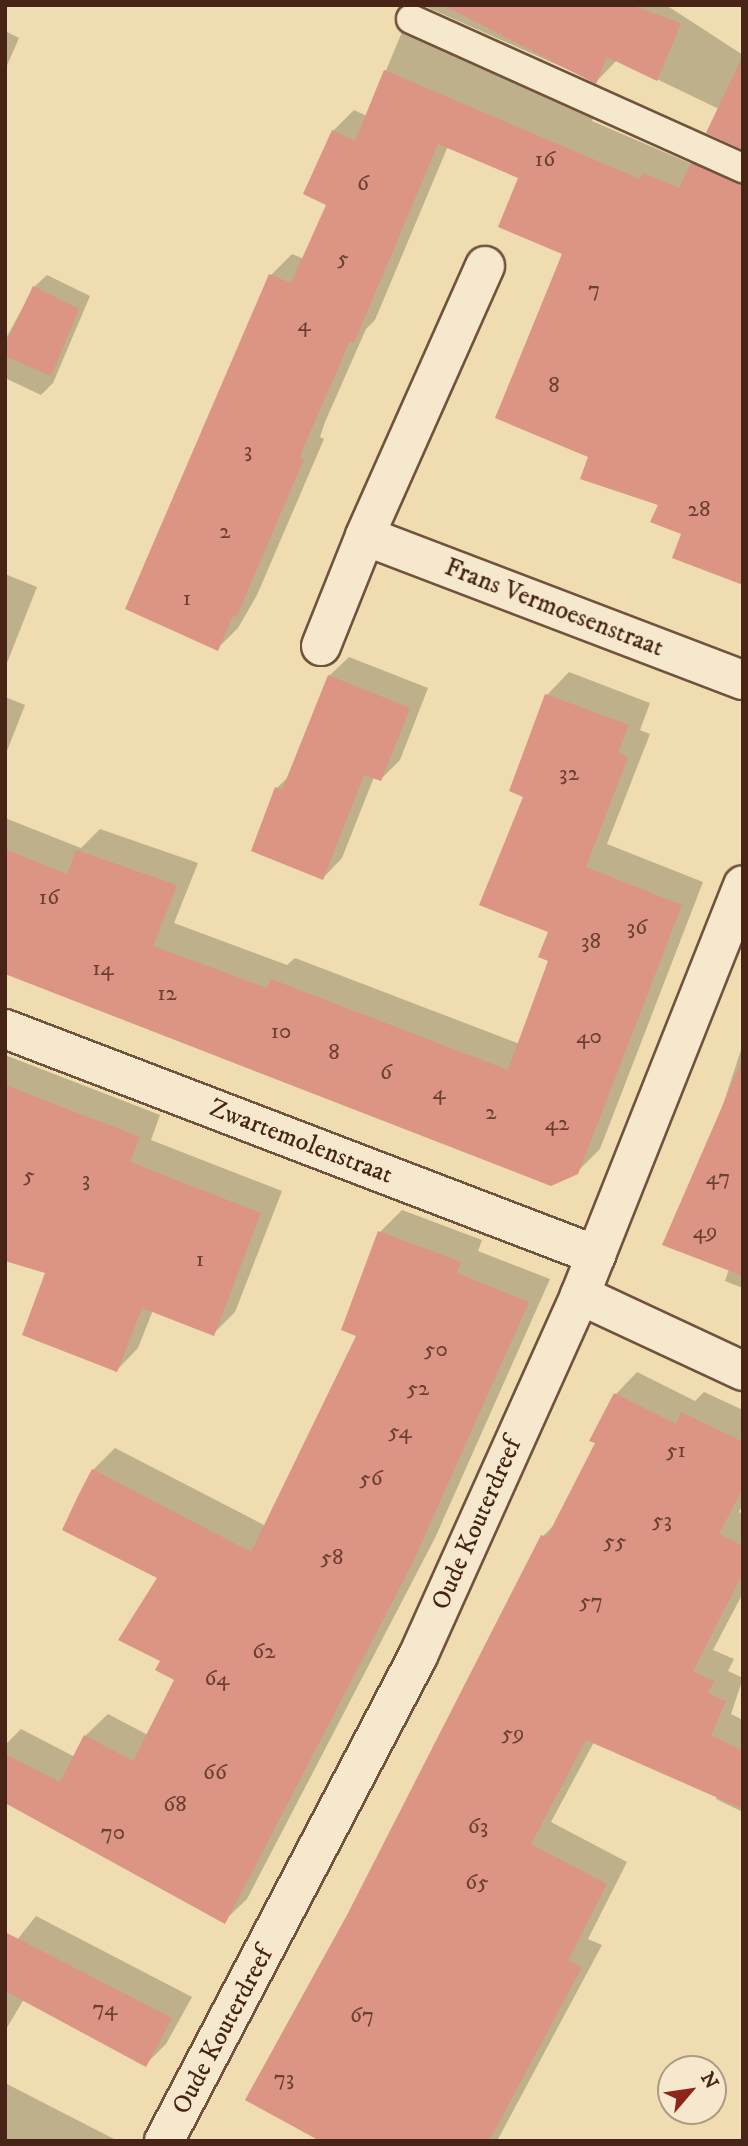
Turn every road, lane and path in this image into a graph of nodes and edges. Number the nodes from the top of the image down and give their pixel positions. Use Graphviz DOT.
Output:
graph roads {
  1 [pos="411,19"];
  2 [pos="743,168"];
  3 [pos="485,266"];
  4 [pos="365,536"];
  5 [pos="321,646"];
  6 [pos="743,680"];
  7 [pos="743,885"];
  8 [pos="5,1029"];
  9 [pos="596,1255"];
  10 [pos="580,1295"];
  11 [pos="743,1371"];
  12 [pos="164,2141"];
  1 -- 2 [label="lane"];
  3 -- 4 [label="street"];
  4 -- 5 [label="street"];
  4 -- 6 [label="street, Frans Vermoesenstraat"];
  7 -- 9 [label="street, Oude Kouterdreef"];
  8 -- 9 [label="street, Zwartemolenstraat"];
  9 -- 10 [label="street, Oude Kouterdreef"];
  10 -- 11 [label="street"];
  10 -- 12 [label="street, Oude Kouterdreef"];
}
